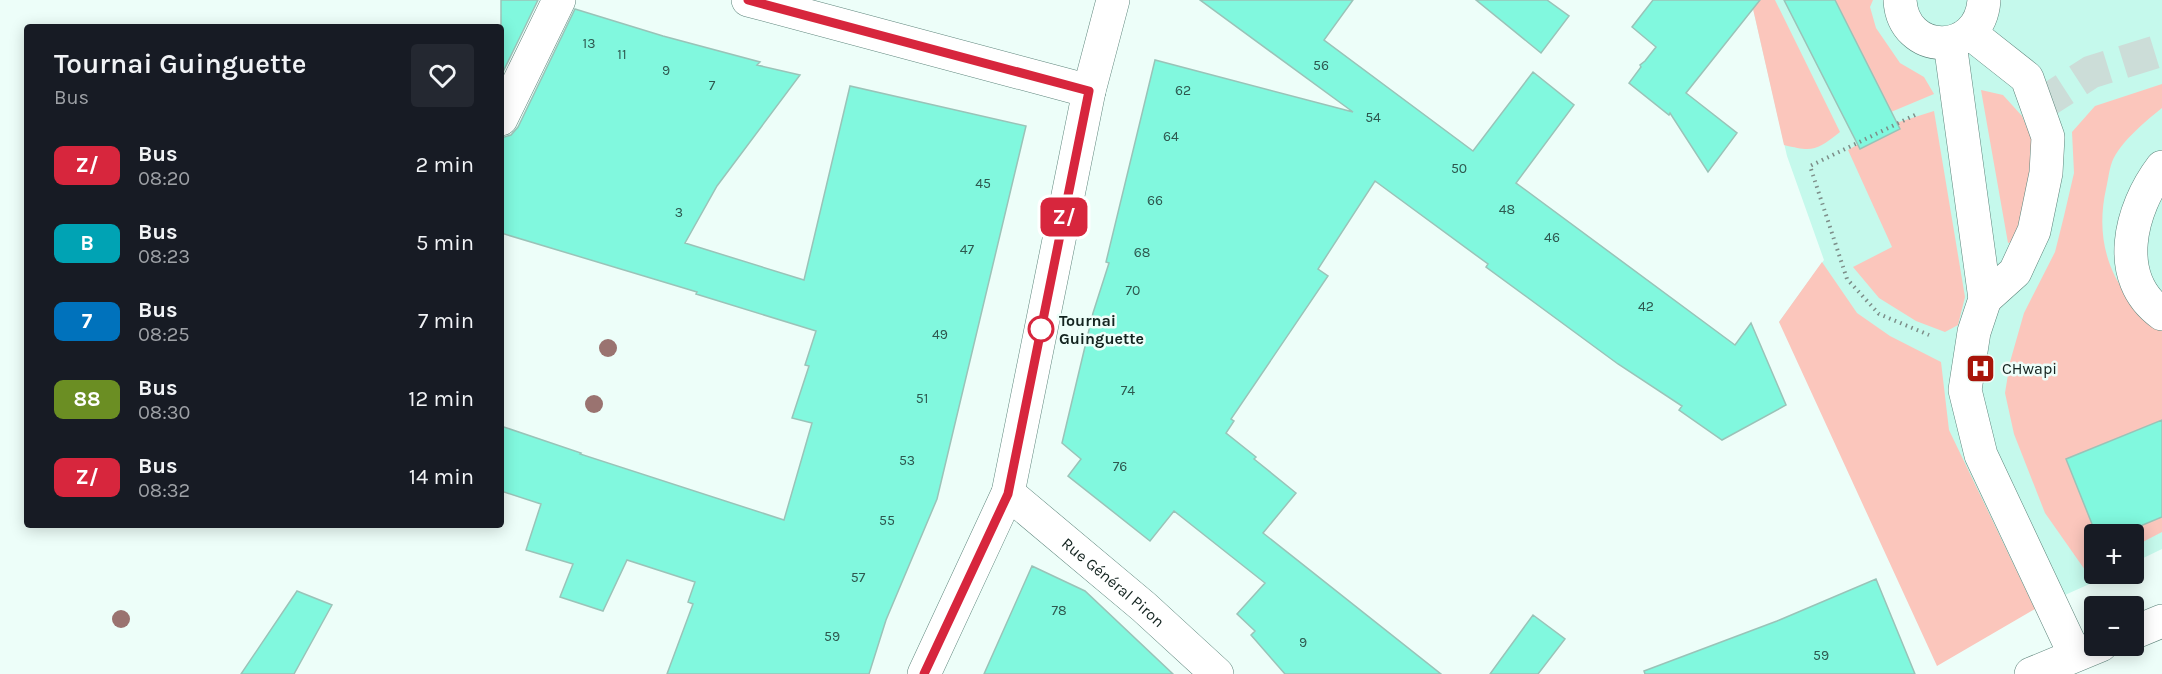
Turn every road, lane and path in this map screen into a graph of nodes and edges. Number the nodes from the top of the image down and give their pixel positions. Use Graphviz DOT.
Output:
graph roads {
  1 [pos="559,0"];
  2 [pos="748,0"];
  3 [pos="1113,0"];
  4 [pos="1900,0"];
  5 [pos="1984,0"];
  6 [pos="1960,38"];
  7 [pos="1089,91"];
  8 [pos="1956,96"];
  9 [pos="504,113"];
  10 [pos="2162,167"];
  11 [pos="1985,299"];
  12 [pos="2162,314"];
  13 [pos="1971,352"];
  14 [pos="1008,494"];
  15 [pos="2162,621"];
  16 [pos="2144,628"];
  17 [pos="2084,643"];
  18 [pos="2084,652"];
  19 [pos="924,674"];
  20 [pos="1217,674"];
  21 [pos="2031,674"];
  1 -- 9 [label="street"];
  2 -- 7 [label="street"];
  3 -- 7 [label="street"];
  4 -- 6 [label="street"];
  5 -- 6 [label="street"];
  6 -- 8 [label="street"];
  6 -- 11 [label="street"];
  7 -- 14 [label="street"];
  8 -- 11 [label="street"];
  8 -- 13 [label="path"];
  10 -- 12 [label="street"];
  11 -- 13 [label="street"];
  13 -- 17 [label="street"];
  14 -- 19 [label="street"];
  14 -- 20 [label="street, Rue Général Piron"];
  15 -- 16 [label="street"];
  18 -- 21 [label="street"];
}
